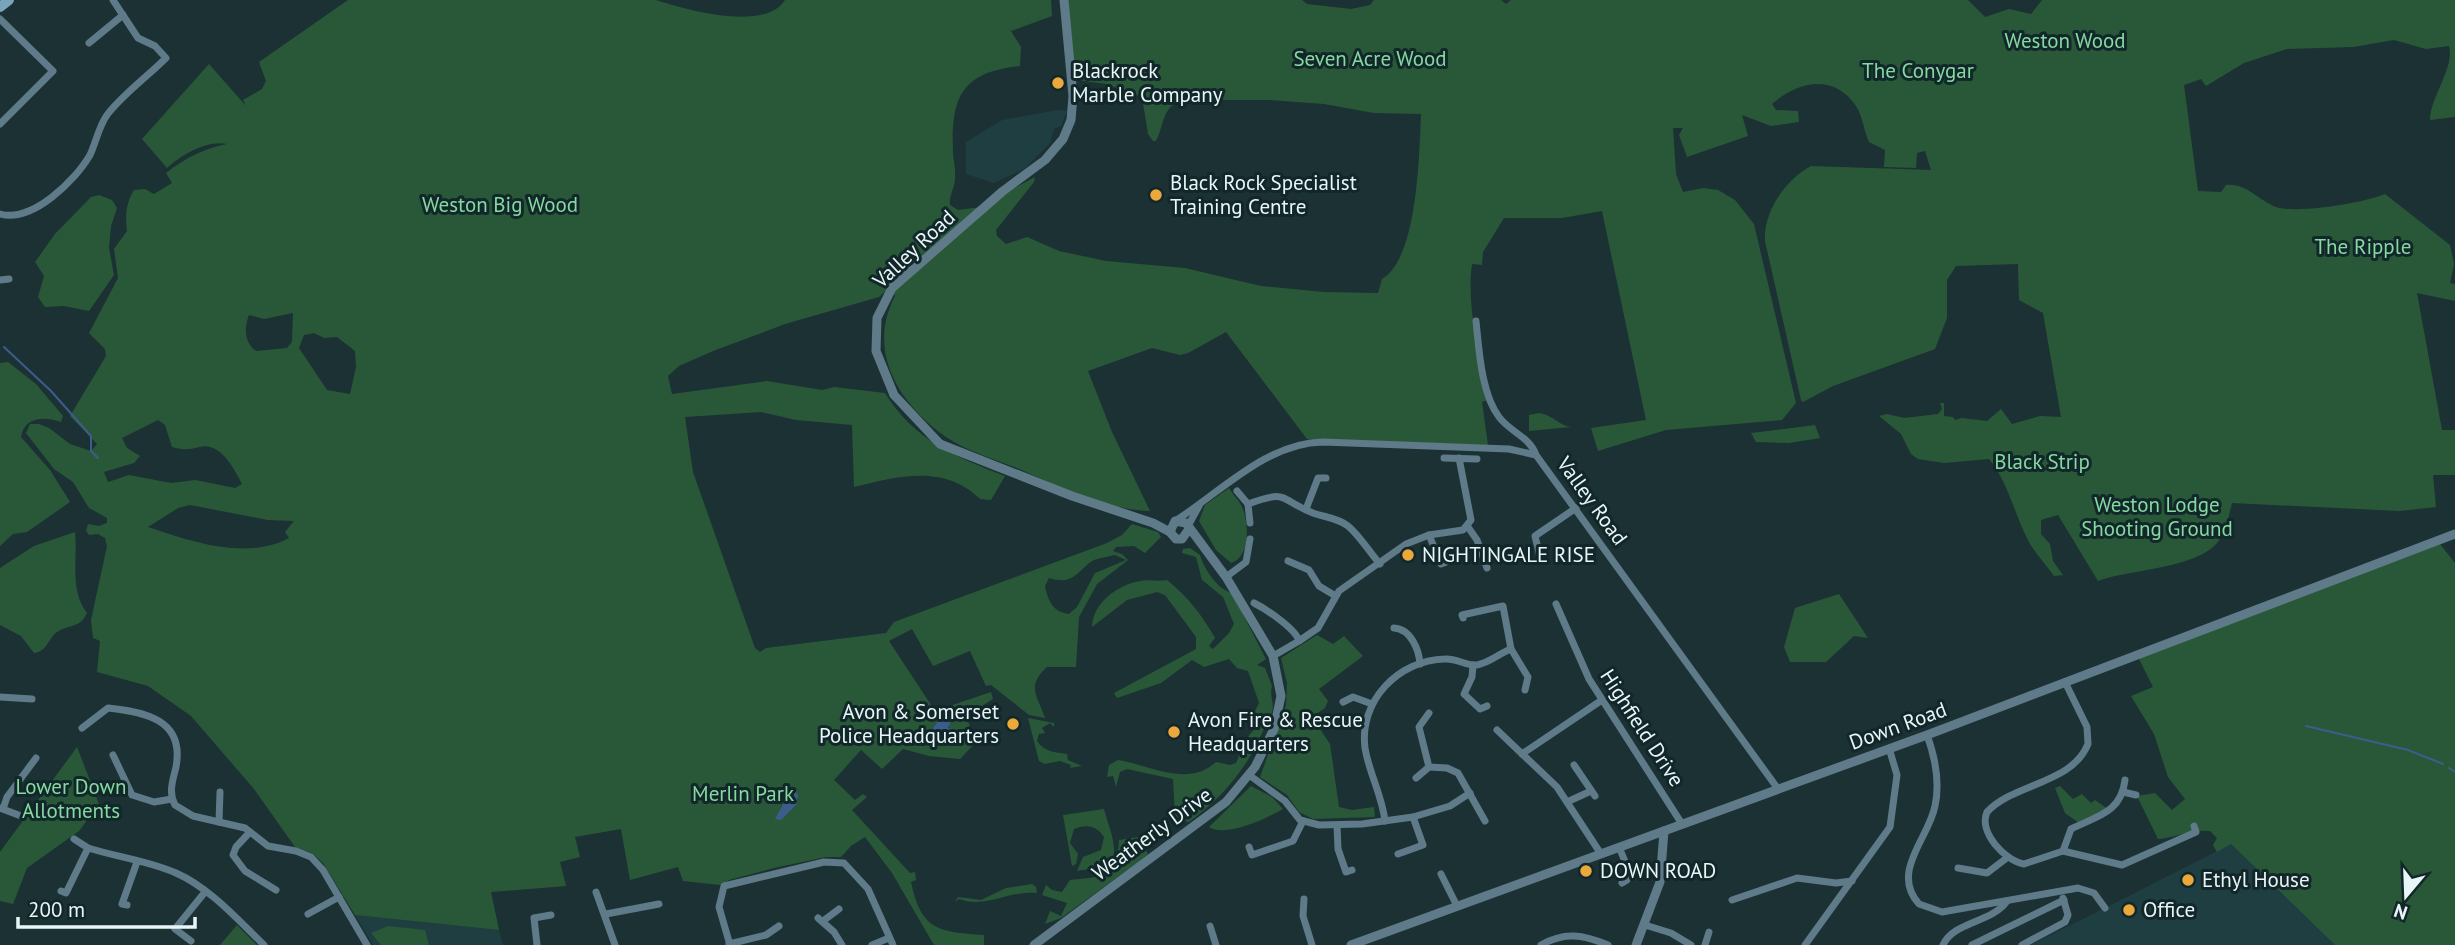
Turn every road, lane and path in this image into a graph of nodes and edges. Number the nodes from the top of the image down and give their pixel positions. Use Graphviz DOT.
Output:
graph roads {
  1 [pos="9,0"];
  2 [pos="113,0"];
  3 [pos="1064,0"];
  4 [pos="0,7"];
  5 [pos="123,15"];
  6 [pos="0,19"];
  7 [pos="89,43"];
  8 [pos="0,124"];
  9 [pos="0,214"];
  10 [pos="9,279"];
  11 [pos="0,280"];
  12 [pos="1476,321"];
  13 [pos="1536,456"];
  14 [pos="1444,458"];
  15 [pos="1459,458"];
  16 [pos="1477,459"];
  17 [pos="1319,477"];
  18 [pos="1237,491"];
  19 [pos="1248,504"];
  20 [pos="1199,505"];
  21 [pos="1576,508"];
  22 [pos="1306,509"];
  23 [pos="1250,523"];
  24 [pos="1172,526"];
  25 [pos="1468,527"];
  26 [pos="1189,528"];
  27 [pos="2455,534"];
  28 [pos="1430,535"];
  29 [pos="1182,539"];
  30 [pos="1253,544"];
  31 [pos="1204,548"];
  32 [pos="1288,561"];
  33 [pos="1541,561"];
  34 [pos="1380,564"];
  35 [pos="1443,566"];
  36 [pos="1487,569"];
  37 [pos="1226,577"];
  38 [pos="1334,596"];
  39 [pos="1254,603"];
  40 [pos="1556,609"];
  41 [pos="1460,614"];
  42 [pos="1271,615"];
  43 [pos="1265,621"];
  44 [pos="1400,627"];
  45 [pos="1299,641"];
  46 [pos="1511,649"];
  47 [pos="1273,656"];
  48 [pos="1420,664"];
  49 [pos="1473,665"];
  50 [pos="2065,682"];
  51 [pos="1525,690"];
  52 [pos="0,697"];
  53 [pos="1602,700"];
  54 [pos="28,701"];
  55 [pos="1343,702"];
  56 [pos="1372,704"];
  57 [pos="1482,710"];
  58 [pos="1429,713"];
  59 [pos="86,728"];
  60 [pos="1497,730"];
  61 [pos="1927,735"];
  62 [pos="1889,748"];
  63 [pos="1522,754"];
  64 [pos="116,757"];
  65 [pos="32,760"];
  66 [pos="1574,765"];
  67 [pos="1429,767"];
  68 [pos="1249,775"];
  69 [pos="1416,778"];
  70 [pos="2125,780"];
  71 [pos="1778,789"];
  72 [pos="2123,792"];
  73 [pos="1470,793"];
  74 [pos="222,795"];
  75 [pos="2136,795"];
  76 [pos="172,799"];
  77 [pos="1567,802"];
  78 [pos="2,808"];
  79 [pos="21,816"];
  80 [pos="1413,817"];
  81 [pos="1480,819"];
  82 [pos="219,821"];
  83 [pos="1303,821"];
  84 [pos="1385,821"];
  85 [pos="1682,824"];
  86 [pos="1337,825"];
  87 [pos="2194,826"];
  88 [pos="1664,831"];
  89 [pos="250,832"];
  90 [pos="74,839"];
  91 [pos="1249,847"];
  92 [pos="1619,847"];
  93 [pos="88,848"];
  94 [pos="2063,851"];
  95 [pos="1398,854"];
  96 [pos="1601,854"];
  97 [pos="2008,857"];
  98 [pos="137,862"];
  99 [pos="1958,868"];
  100 [pos="1346,872"];
  101 [pos="1441,874"];
  102 [pos="1852,881"];
  103 [pos="1626,883"];
  104 [pos="1828,883"];
  105 [pos="273,890"];
  106 [pos="2061,890"];
  107 [pos="205,892"];
  108 [pos="596,892"];
  109 [pos="66,893"];
  110 [pos="1735,896"];
  111 [pos="339,897"];
  112 [pos="1839,898"];
  113 [pos="2064,900"];
  114 [pos="2007,901"];
  115 [pos="654,902"];
  116 [pos="1301,903"];
  117 [pos="122,904"];
  118 [pos="1457,906"];
  119 [pos="2105,908"];
  120 [pos="839,909"];
  121 [pos="308,914"];
  122 [pos="607,914"];
  123 [pos="551,915"];
  124 [pos="1645,925"];
  125 [pos="779,926"];
  126 [pos="1210,926"];
  127 [pos="1709,932"];
  128 [pos="191,940"];
  129 [pos="891,941"];
  130 [pos="264,945"];
  131 [pos="367,945"];
  132 [pos="537,945"];
  133 [pos="615,945"];
  134 [pos="729,945"];
  135 [pos="842,945"];
  136 [pos="872,945"];
  137 [pos="1035,945"];
  138 [pos="1216,945"];
  139 [pos="1312,945"];
  140 [pos="1351,945"];
  141 [pos="1541,945"];
  142 [pos="1608,945"];
  143 [pos="1636,945"];
  144 [pos="1691,945"];
  145 [pos="1705,945"];
  146 [pos="1805,945"];
  147 [pos="1942,945"];
  148 [pos="1972,945"];
  149 [pos="2022,945"];
  1 -- 4 [label="main road"];
  2 -- 5 [label="street"];
  3 -- 24 [label="street, Valley Road"];
  5 -- 7 [label="street"];
  5 -- 9 [label="street"];
  6 -- 8 [label="street"];
  10 -- 11 [label="street"];
  12 -- 13 [label="street"];
  13 -- 20 [label="street, Valley Road"];
  13 -- 21 [label="street, Valley Road"];
  14 -- 15 [label="street"];
  15 -- 16 [label="street"];
  15 -- 25 [label="street"];
  17 -- 22 [label="street"];
  18 -- 19 [label="street"];
  19 -- 22 [label="street"];
  19 -- 23 [label="street"];
  20 -- 24 [label="street, Valley Road"];
  20 -- 26 [label="street, Valley Road"];
  21 -- 33 [label="street"];
  21 -- 71 [label="street, Valley Road"];
  22 -- 34 [label="street"];
  24 -- 26 [label="street, Valley Road"];
  24 -- 29 [label="street"];
  25 -- 28 [label="street"];
  25 -- 36 [label="street"];
  26 -- 29 [label="street, Valley Road"];
  26 -- 31 [label="street, Weatherly Drive"];
  27 -- 50 [label="street, Down Road"];
  28 -- 34 [label="street"];
  28 -- 35 [label="street"];
  29 -- 31 [label="street"];
  30 -- 37 [label="street"];
  31 -- 37 [label="street, Weatherly Drive"];
  32 -- 38 [label="street"];
  34 -- 38 [label="street"];
  37 -- 47 [label="street, Weatherly Drive"];
  38 -- 45 [label="street"];
  39 -- 42 [label="street"];
  40 -- 53 [label="street, Highfield Drive"];
  41 -- 46 [label="street"];
  42 -- 43 [label="street"];
  42 -- 45 [label="street"];
  44 -- 48 [label="street"];
  45 -- 47 [label="street"];
  46 -- 49 [label="street"];
  46 -- 51 [label="street"];
  47 -- 68 [label="street, Weatherly Drive"];
  48 -- 49 [label="street"];
  48 -- 56 [label="street"];
  49 -- 57 [label="street"];
  50 -- 61 [label="street, Down Road"];
  50 -- 97 [label="street"];
  52 -- 54 [label="street"];
  53 -- 63 [label="street"];
  53 -- 85 [label="street, Highfield Drive"];
  55 -- 56 [label="street"];
  56 -- 84 [label="street"];
  58 -- 67 [label="street"];
  59 -- 76 [label="street"];
  60 -- 63 [label="street"];
  61 -- 62 [label="street, Down Road"];
  61 -- 114 [label="street"];
  62 -- 71 [label="street, Down Road"];
  62 -- 102 [label="street"];
  63 -- 77 [label="street"];
  64 -- 76 [label="street"];
  65 -- 78 [label="street"];
  66 -- 77 [label="street"];
  67 -- 69 [label="street"];
  67 -- 73 [label="street"];
  68 -- 83 [label="street"];
  68 -- 137 [label="street, Weatherly Drive"];
  70 -- 72 [label="street"];
  71 -- 85 [label="street, Down Road"];
  72 -- 75 [label="street"];
  72 -- 94 [label="street"];
  73 -- 80 [label="street"];
  73 -- 81 [label="street"];
  74 -- 82 [label="street"];
  76 -- 82 [label="street"];
  77 -- 96 [label="street"];
  78 -- 79 [label="street"];
  80 -- 84 [label="street"];
  80 -- 95 [label="street"];
  82 -- 89 [label="street"];
  83 -- 86 [label="street"];
  83 -- 91 [label="street"];
  84 -- 86 [label="street"];
  85 -- 88 [label="street, Down Road"];
  86 -- 100 [label="street"];
  87 -- 94 [label="street"];
  88 -- 92 [label="street, Down Road"];
  88 -- 124 [label="street"];
  89 -- 105 [label="street"];
  89 -- 111 [label="street"];
  90 -- 93 [label="street"];
  92 -- 96 [label="street, Down Road"];
  92 -- 103 [label="street"];
  93 -- 98 [label="street"];
  93 -- 109 [label="street"];
  94 -- 97 [label="street"];
  96 -- 118 [label="street, Down Road"];
  97 -- 99 [label="street"];
  98 -- 107 [label="street"];
  98 -- 117 [label="street"];
  101 -- 118 [label="street"];
  102 -- 104 [label="street"];
  102 -- 112 [label="street"];
  104 -- 110 [label="street"];
  104 -- 112 [label="street"];
  106 -- 113 [label="street"];
  106 -- 114 [label="street"];
  106 -- 119 [label="street"];
  107 -- 128 [label="street"];
  107 -- 130 [label="street"];
  108 -- 122 [label="street"];
  111 -- 121 [label="street"];
  111 -- 131 [label="street"];
  112 -- 146 [label="street"];
  113 -- 148 [label="street"];
  113 -- 149 [label="street"];
  114 -- 147 [label="street"];
  115 -- 122 [label="street"];
  116 -- 139 [label="street"];
  118 -- 140 [label="street, Down Road"];
  120 -- 135 [label="street"];
  122 -- 133 [label="street"];
  123 -- 132 [label="street"];
  124 -- 143 [label="street"];
  124 -- 144 [label="street"];
  125 -- 134 [label="street"];
  126 -- 138 [label="street"];
  127 -- 145 [label="street"];
  129 -- 134 [label="street"];
  129 -- 136 [label="street"];
  141 -- 142 [label="street"];
}
